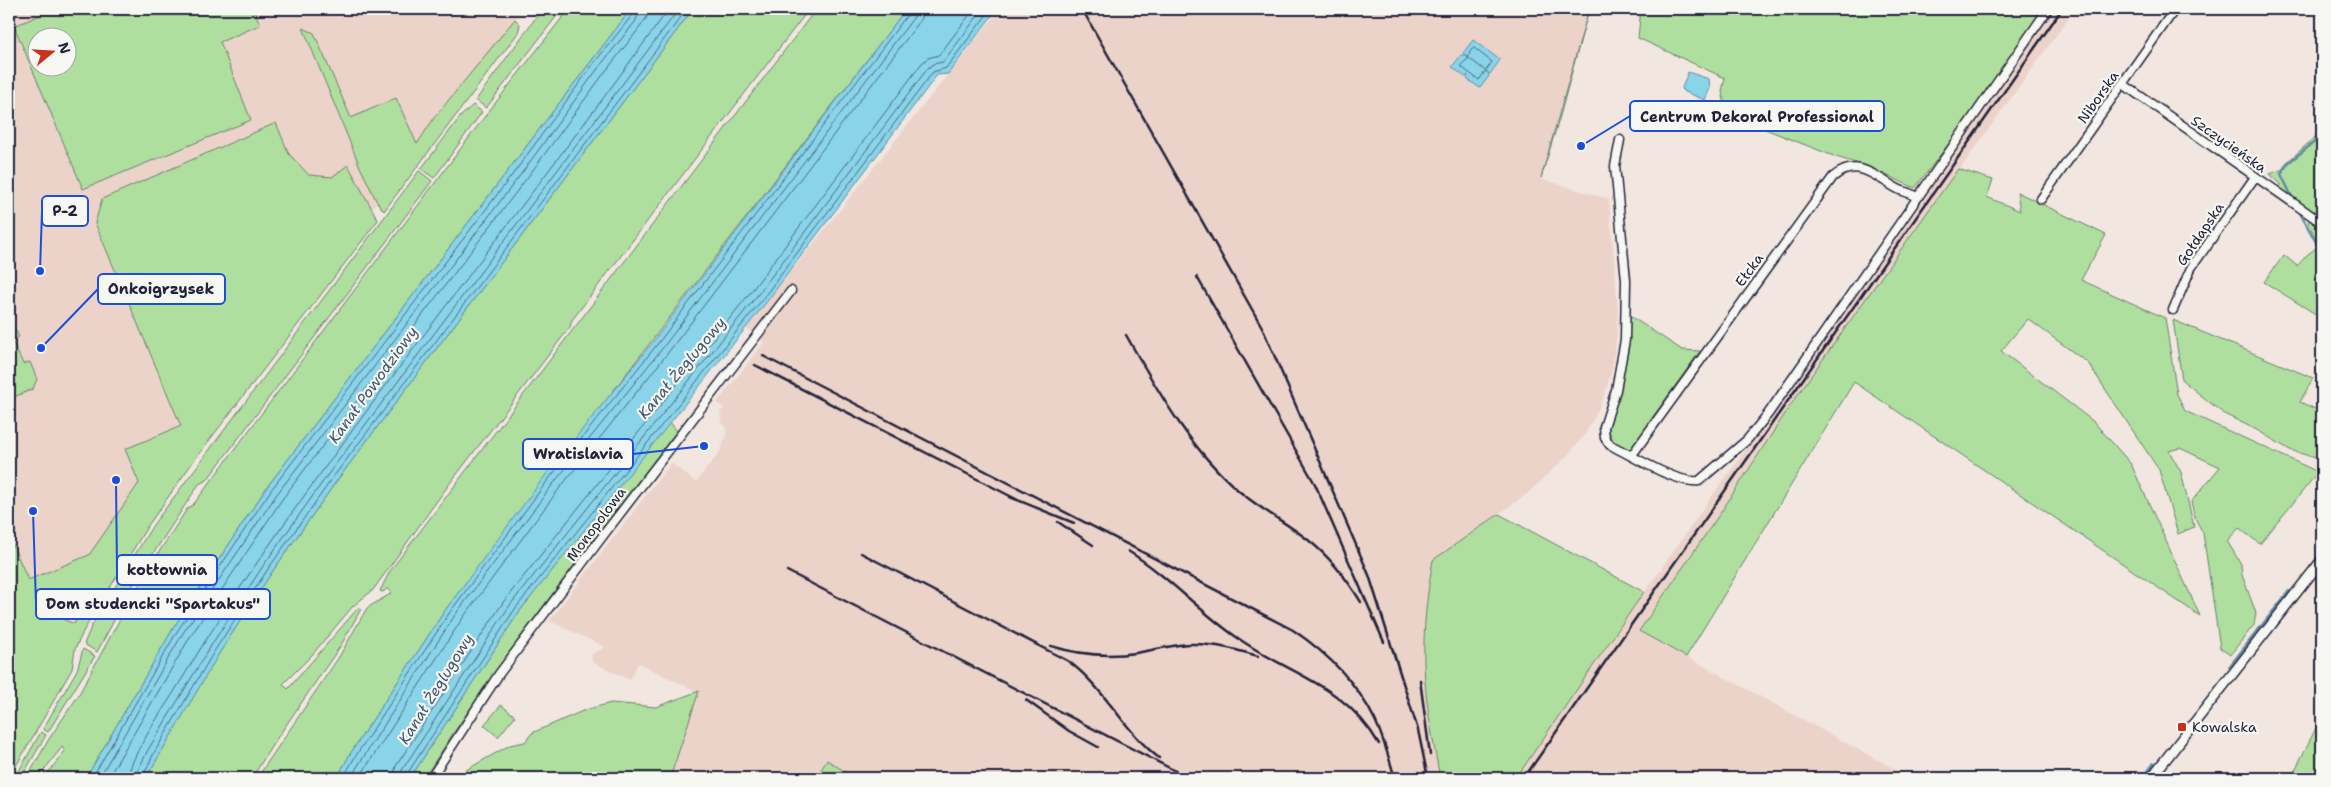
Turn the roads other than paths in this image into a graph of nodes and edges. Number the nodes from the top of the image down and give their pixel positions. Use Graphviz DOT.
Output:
graph roads {
  1 [pos="2048,9"];
  2 [pos="2175,9"];
  3 [pos="2122,84"];
  4 [pos="1620,140"];
  5 [pos="2255,177"];
  6 [pos="1918,196"];
  7 [pos="2041,199"];
  8 [pos="2322,223"];
  9 [pos="791,291"];
  10 [pos="2173,310"];
  11 [pos="1632,455"];
  12 [pos="2322,560"];
  13 [pos="431,778"];
  14 [pos="2152,778"];
  1 -- 6 [label="street"];
  2 -- 3 [label="street, Niborska"];
  3 -- 5 [label="street, Szczycieńska"];
  3 -- 7 [label="street, Niborska"];
  4 -- 11 [label="street"];
  5 -- 8 [label="street, Szczycieńska"];
  5 -- 10 [label="street, Gołdapska"];
  6 -- 11 [label="street"];
  6 -- 11 [label="street, Ełcka"];
  9 -- 13 [label="street, Monopolowa"];
  12 -- 14 [label="street"];
}
